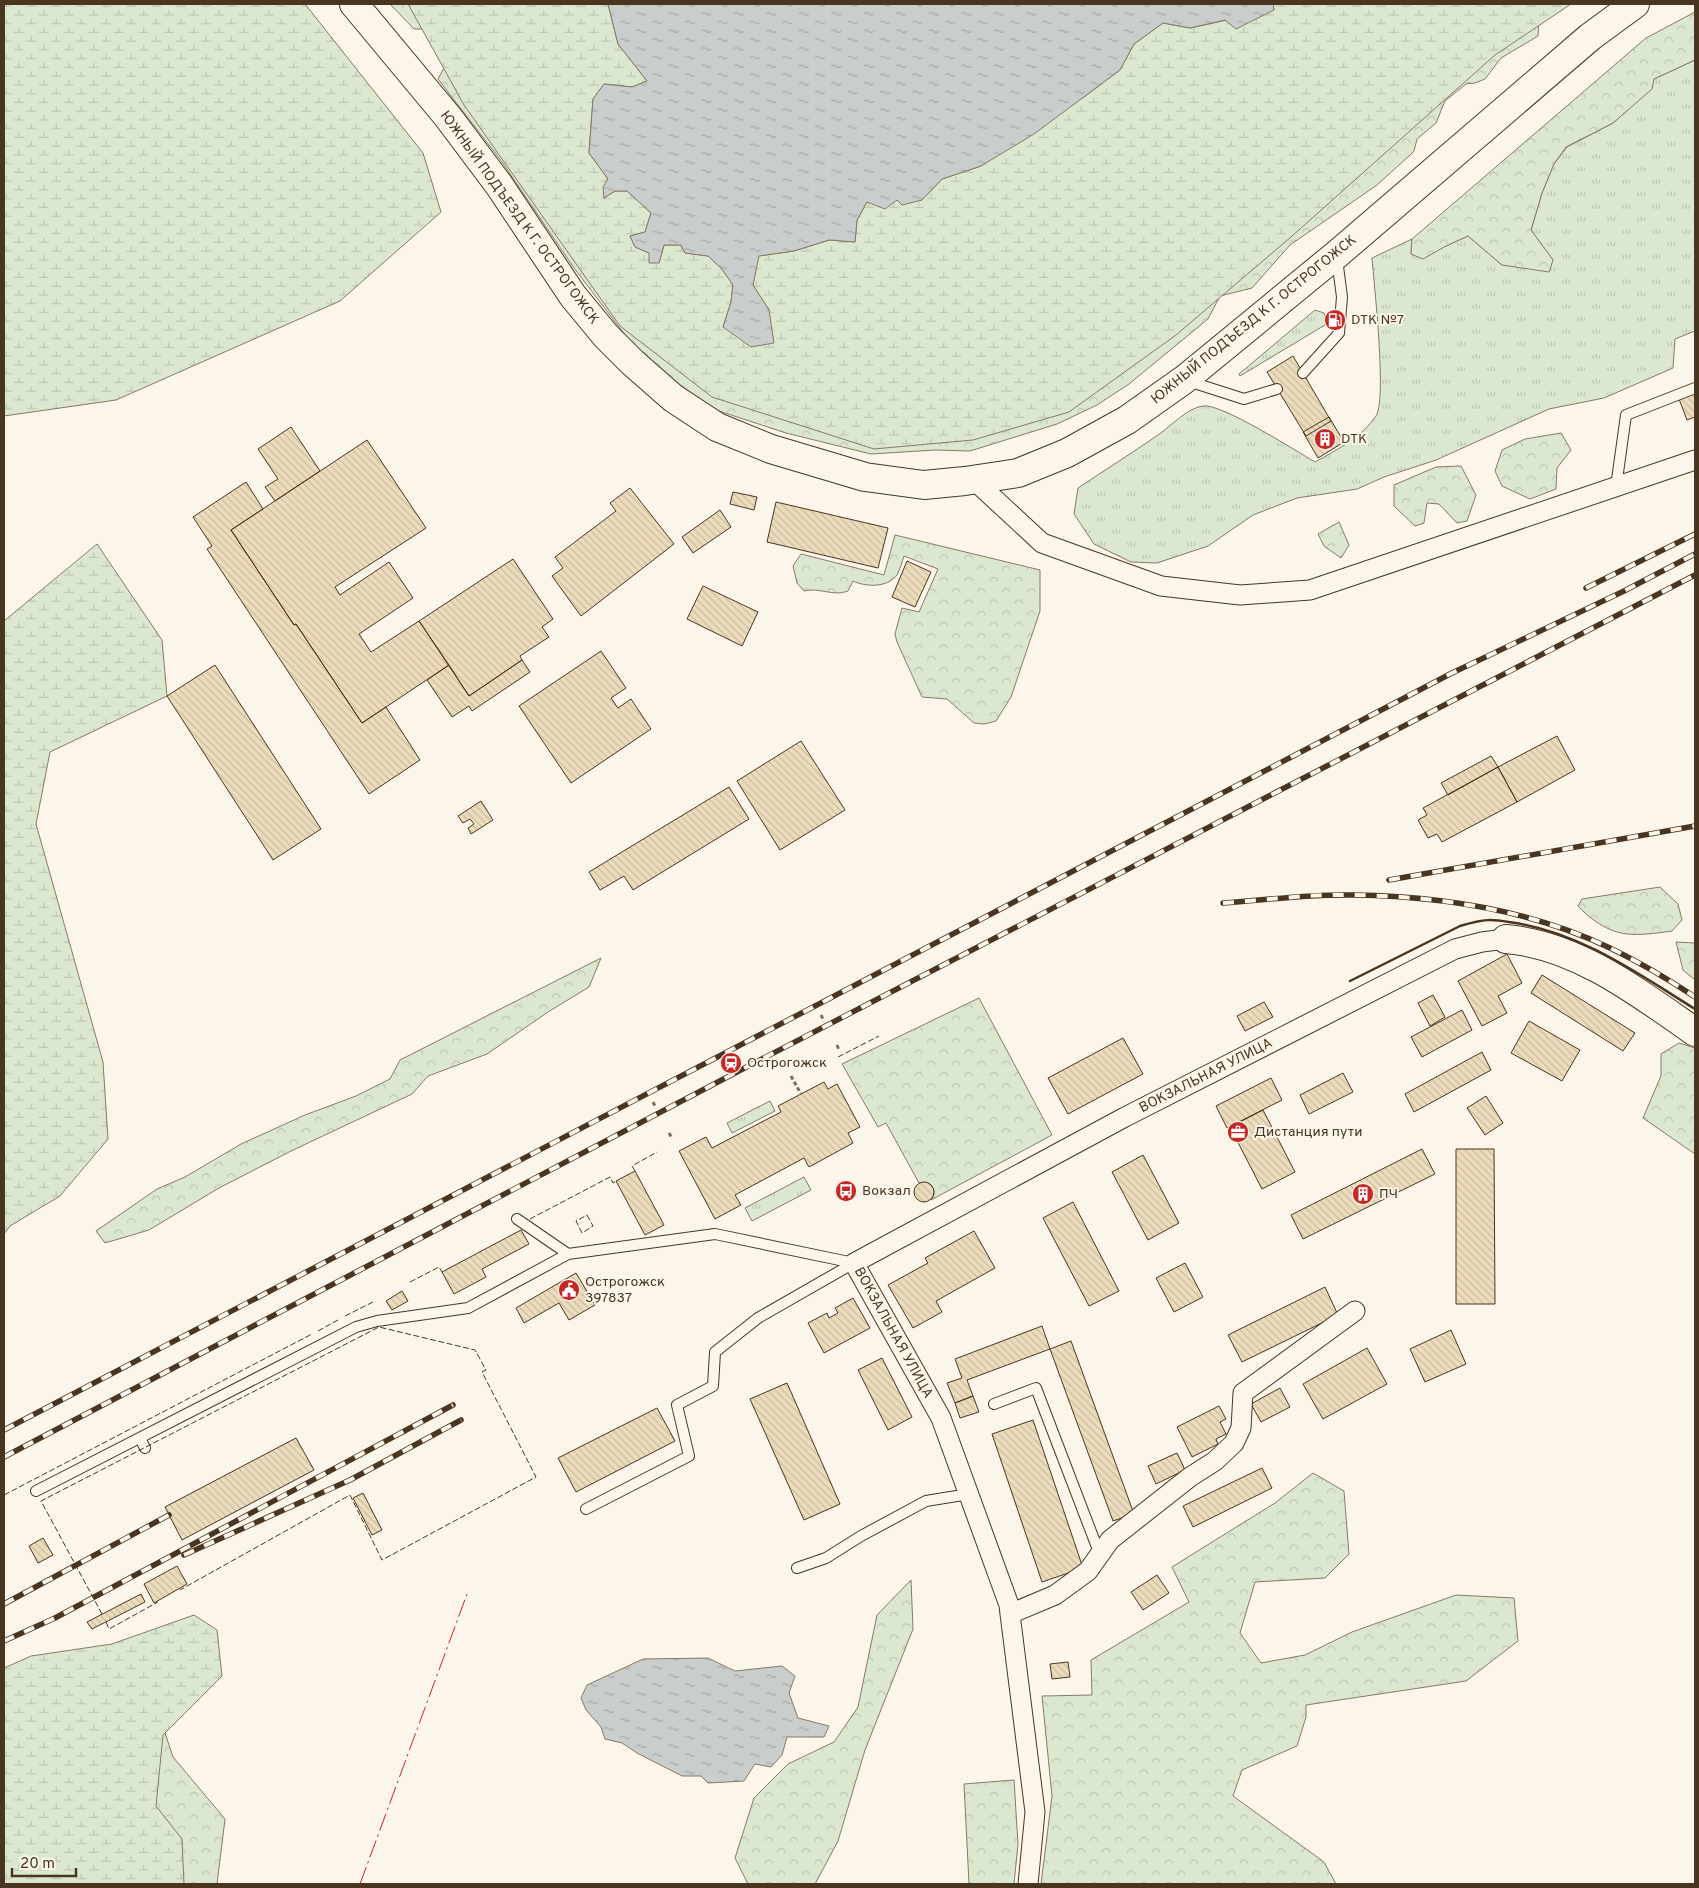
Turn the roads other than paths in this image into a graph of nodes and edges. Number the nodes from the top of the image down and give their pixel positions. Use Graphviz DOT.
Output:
graph roads {
  1 [pos="354,4"];
  2 [pos="1635,4"];
  3 [pos="1336,255"];
  4 [pos="1303,373"];
  5 [pos="1184,380"];
  6 [pos="1695,388"];
  7 [pos="1278,389"];
  8 [pos="1695,460"];
  9 [pos="974,480"];
  10 [pos="1616,487"];
  11 [pos="1506,939"];
  12 [pos="1695,1032"];
  13 [pos="517,1220"];
  14 [pos="568,1254"];
  15 [pos="854,1263"];
  16 [pos="1355,1310"];
  17 [pos="994,1404"];
  18 [pos="140,1438"];
  19 [pos="145,1448"];
  20 [pos="36,1491"];
  21 [pos="969,1494"];
  22 [pos="586,1509"];
  23 [pos="1100,1555"];
  24 [pos="797,1568"];
  25 [pos="1010,1614"];
  26 [pos="1028,1884"];
  1 -- 9 [label="main road, ЮЖНЫЙ ПОДЪЕЗД К Г. ОСТРОГОЖСК"];
  2 -- 3 [label="main road, ЮЖНЫЙ ПОДЪЕЗД К Г. ОСТРОГОЖСК"];
  3 -- 4 [label="lane"];
  3 -- 5 [label="main road, ЮЖНЫЙ ПОДЪЕЗД К Г. ОСТРОГОЖСК"];
  5 -- 7 [label="lane"];
  5 -- 9 [label="main road, ЮЖНЫЙ ПОДЪЕЗД К Г. ОСТРОГОЖСК"];
  6 -- 10 [label="lane"];
  8 -- 10 [label="street"];
  9 -- 10 [label="street"];
  11 -- 12 [label="main road"];
  11 -- 15 [label="street, ВОКЗАЛЬНАЯ УЛИЦА"];
  13 -- 14 [label="lane"];
  14 -- 15 [label="lane"];
  14 -- 18 [label="lane"];
  15 -- 21 [label="street, ВОКЗАЛЬНАЯ УЛИЦА"];
  15 -- 22 [label="lane"];
  16 -- 23 [label="street"];
  17 -- 23 [label="lane"];
  18 -- 19 [label="lane"];
  18 -- 20 [label="lane"];
  21 -- 24 [label="lane"];
  21 -- 25 [label="street, ВОКЗАЛЬНАЯ УЛИЦА"];
  23 -- 25 [label="street"];
  25 -- 26 [label="street, ВОКЗАЛЬНАЯ УЛИЦА"];
}
